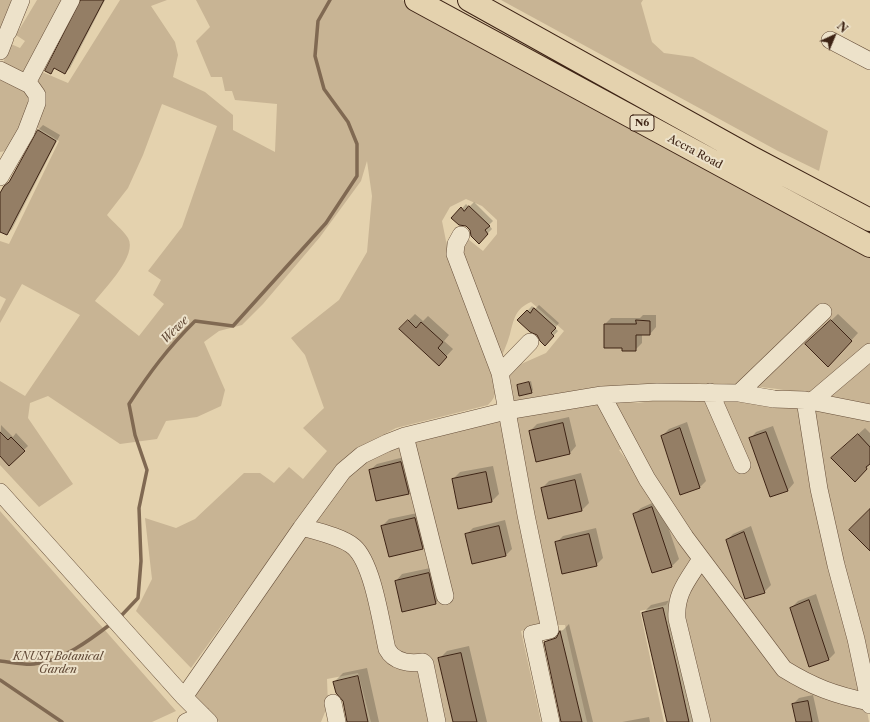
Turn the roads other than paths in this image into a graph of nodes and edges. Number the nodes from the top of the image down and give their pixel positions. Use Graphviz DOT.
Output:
graph roads {
  1 [pos="21,0"];
  2 [pos="71,0"];
  3 [pos="416,0"];
  4 [pos="468,0"];
  5 [pos="4,40"];
  6 [pos="830,40"];
  7 [pos="870,61"];
  8 [pos="0,70"];
  9 [pos="26,83"];
  10 [pos="0,177"];
  11 [pos="870,220"];
  12 [pos="461,236"];
  13 [pos="870,246"];
  14 [pos="823,312"];
  15 [pos="530,342"];
  16 [pos="870,352"];
  17 [pos="500,373"];
  18 [pos="710,392"];
  19 [pos="739,393"];
  20 [pos="602,395"];
  21 [pos="808,401"];
  22 [pos="506,411"];
  23 [pos="870,413"];
  24 [pos="405,436"];
  25 [pos="742,465"];
  26 [pos="0,492"];
  27 [pos="302,528"];
  28 [pos="702,559"];
  29 [pos="445,596"];
  30 [pos="184,697"];
  31 [pos="333,703"];
  32 [pos="870,703"];
  33 [pos="205,718"];
  34 [pos="186,722"];
  35 [pos="337,722"];
  36 [pos="437,722"];
  37 [pos="551,722"];
  38 [pos="702,722"];
  1 -- 5 [label="street"];
  2 -- 9 [label="street"];
  3 -- 13 [label="highway, Accra Road / N6"];
  4 -- 11 [label="highway, Accra Road / N6"];
  6 -- 7 [label="street"];
  8 -- 9 [label="street"];
  9 -- 10 [label="street"];
  12 -- 17 [label="street"];
  14 -- 19 [label="street"];
  15 -- 17 [label="street"];
  16 -- 21 [label="street"];
  17 -- 22 [label="street"];
  18 -- 19 [label="street"];
  18 -- 20 [label="street"];
  18 -- 25 [label="street"];
  19 -- 21 [label="street"];
  20 -- 22 [label="street"];
  20 -- 28 [label="street"];
  21 -- 23 [label="street"];
  21 -- 32 [label="street"];
  22 -- 24 [label="street"];
  22 -- 37 [label="street"];
  24 -- 27 [label="street"];
  24 -- 29 [label="street"];
  26 -- 30 [label="street"];
  27 -- 30 [label="street"];
  27 -- 36 [label="street"];
  28 -- 32 [label="street"];
  28 -- 38 [label="street"];
  30 -- 33 [label="street"];
  31 -- 35 [label="street"];
  33 -- 34 [label="street"];
}
